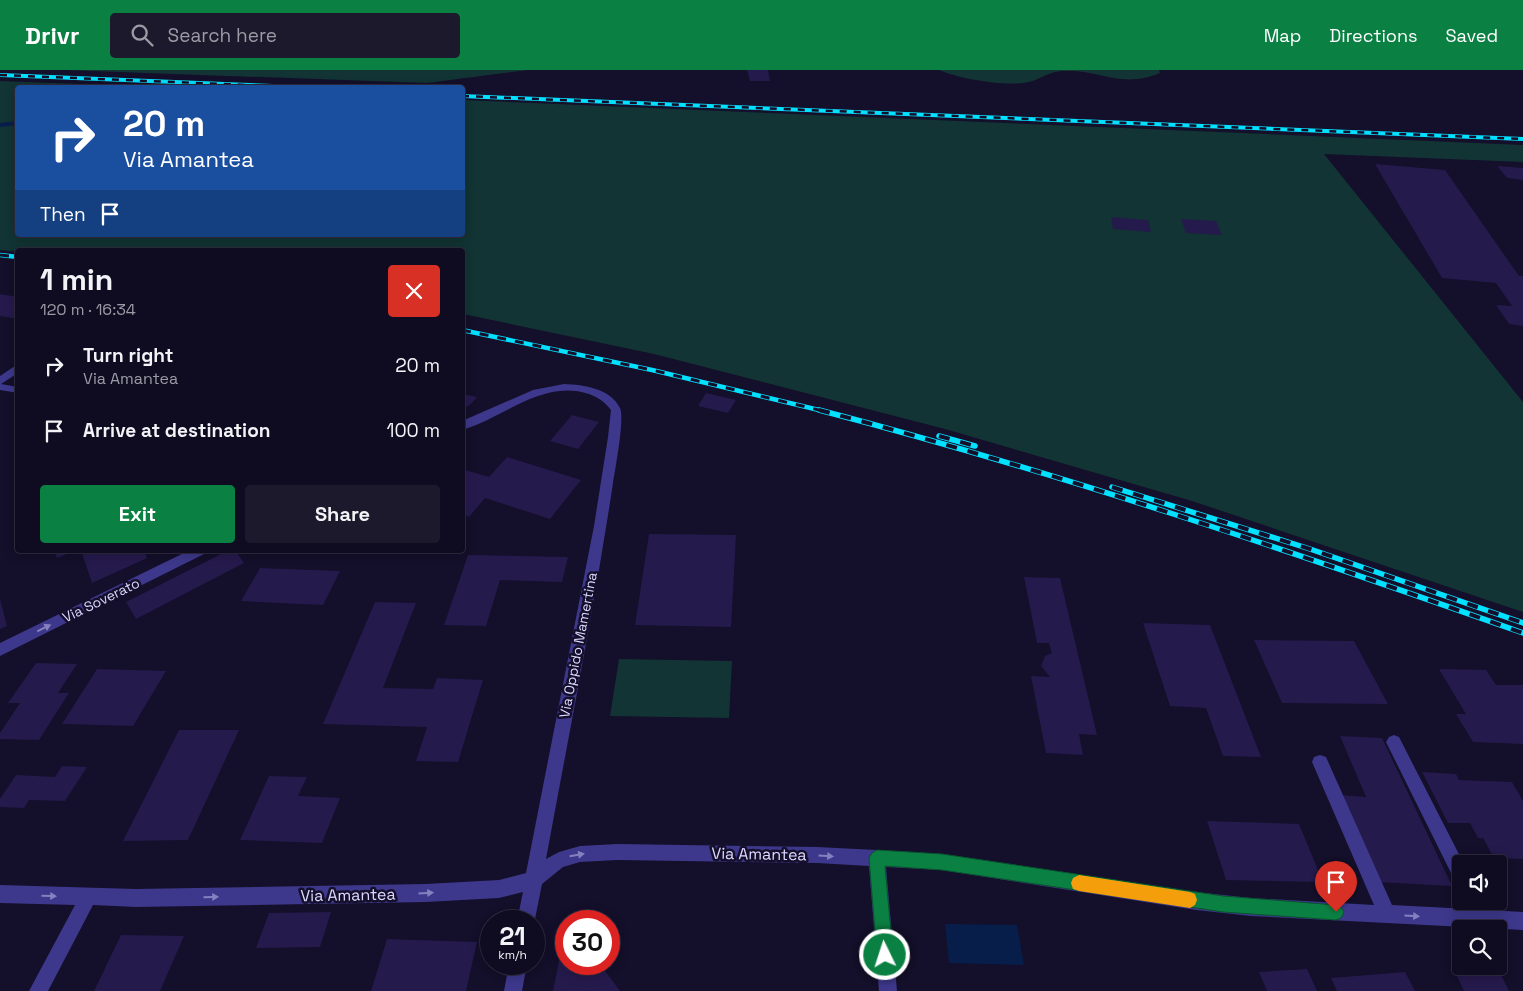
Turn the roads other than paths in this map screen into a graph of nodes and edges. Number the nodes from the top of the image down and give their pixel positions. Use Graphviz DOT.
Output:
graph roads {
  1 [pos="15,369"];
  2 [pos="0,381"];
  3 [pos="0,387"];
  4 [pos="15,390"];
  5 [pos="465,425"];
  6 [pos="192,553"];
  7 [pos="0,650"];
  8 [pos="1394,742"];
  9 [pos="1320,762"];
  10 [pos="1452,857"];
  11 [pos="877,858"];
  12 [pos="535,878"];
  13 [pos="0,894"];
  14 [pos="88,898"];
  15 [pos="528,910"];
  16 [pos="1478,910"];
  17 [pos="1387,915"];
  18 [pos="1483,919"];
  19 [pos="1523,921"];
  20 [pos="516,975"];
  21 [pos="38,991"];
  22 [pos="513,991"];
  23 [pos="888,991"];
  1 -- 2 [label="street"];
  3 -- 4 [label="street"];
  5 -- 12 [label="street, Via Oppido Mamertina"];
  7 -- 6 [label="street, Via Soverato, one-way"];
  8 -- 10 [label="street"];
  9 -- 17 [label="street"];
  12 -- 11 [label="street, Via Amantea, one-way"];
  11 -- 17 [label="street, Via Amantea"];
  11 -- 23 [label="street"];
  14 -- 12 [label="street, Via Amantea, one-way"];
  12 -- 15 [label="street, Via Oppido Mamertina"];
  13 -- 14 [label="street, Via Amantea, one-way"];
  14 -- 21 [label="street"];
  16 -- 18 [label="street"];
  17 -- 18 [label="street, Via Amantea, one-way"];
  18 -- 19 [label="street, Via Amantea"];
  20 -- 22 [label="street"];
}
